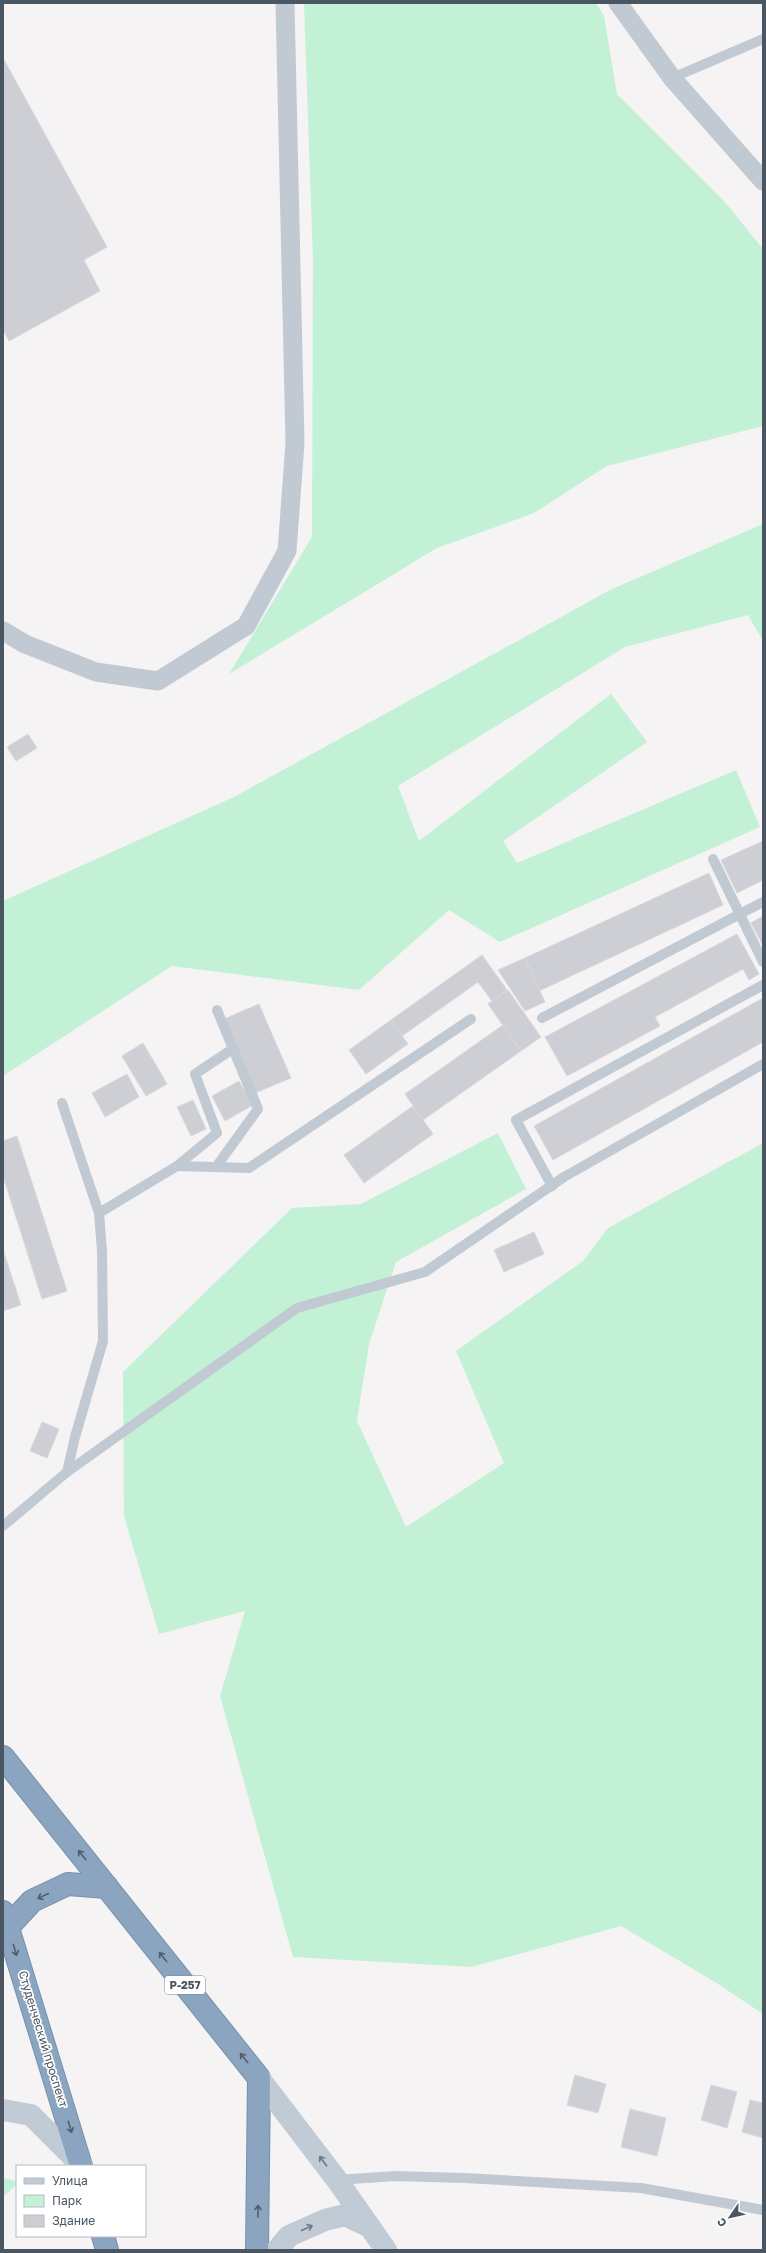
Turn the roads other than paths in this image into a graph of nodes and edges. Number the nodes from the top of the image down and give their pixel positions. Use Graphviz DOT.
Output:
graph roads {
  1 [pos="285,3"];
  2 [pos="618,3"];
  3 [pos="763,39"];
  4 [pos="672,78"];
  5 [pos="763,181"];
  6 [pos="3,631"];
  7 [pos="713,859"];
  8 [pos="763,902"];
  9 [pos="740,916"];
  10 [pos="763,962"];
  11 [pos="763,985"];
  12 [pos="218,1010"];
  13 [pos="542,1018"];
  14 [pos="471,1019"];
  15 [pos="234,1048"];
  16 [pos="763,1064"];
  17 [pos="62,1103"];
  18 [pos="177,1166"];
  19 [pos="216,1167"];
  20 [pos="552,1186"];
  21 [pos="99,1213"];
  22 [pos="67,1472"];
  23 [pos="3,1526"];
  24 [pos="3,1757"];
  25 [pos="107,1887"];
  26 [pos="5,1924"];
  27 [pos="260,2078"];
  28 [pos="3,2110"];
  29 [pos="81,2165"];
  30 [pos="337,2180"];
  31 [pos="763,2210"];
  32 [pos="370,2227"];
  33 [pos="103,2237"];
  34 [pos="107,2250"];
  35 [pos="257,2250"];
  36 [pos="277,2250"];
  37 [pos="386,2250"];
  1 -- 6 [label="street"];
  2 -- 4 [label="street"];
  3 -- 4 [label="lane"];
  4 -- 5 [label="street"];
  7 -- 9 [label="lane"];
  8 -- 9 [label="lane"];
  9 -- 10 [label="lane"];
  9 -- 13 [label="lane"];
  11 -- 20 [label="lane"];
  12 -- 15 [label="lane"];
  14 -- 19 [label="lane"];
  15 -- 18 [label="lane"];
  15 -- 19 [label="lane"];
  16 -- 20 [label="lane"];
  17 -- 21 [label="lane"];
  18 -- 19 [label="lane"];
  18 -- 21 [label="lane"];
  20 -- 22 [label="lane"];
  21 -- 22 [label="lane"];
  22 -- 23 [label="lane"];
  25 -- 24 [label="highway, Р-257, one-way"];
  25 -- 26 [label="highway, one-way"];
  27 -- 25 [label="highway, Р-257, one-way"];
  26 -- 29 [label="highway, Студенческий проспект, one-way"];
  30 -- 27 [label="main road, one-way"];
  35 -- 27 [label="highway, one-way"];
  28 -- 29 [label="main road"];
  30 -- 31 [label="lane"];
  30 -- 32 [label="main road"];
  36 -- 32 [label="main road, one-way"];
  32 -- 37 [label="main road"];
  33 -- 34 [label="highway"];
}
